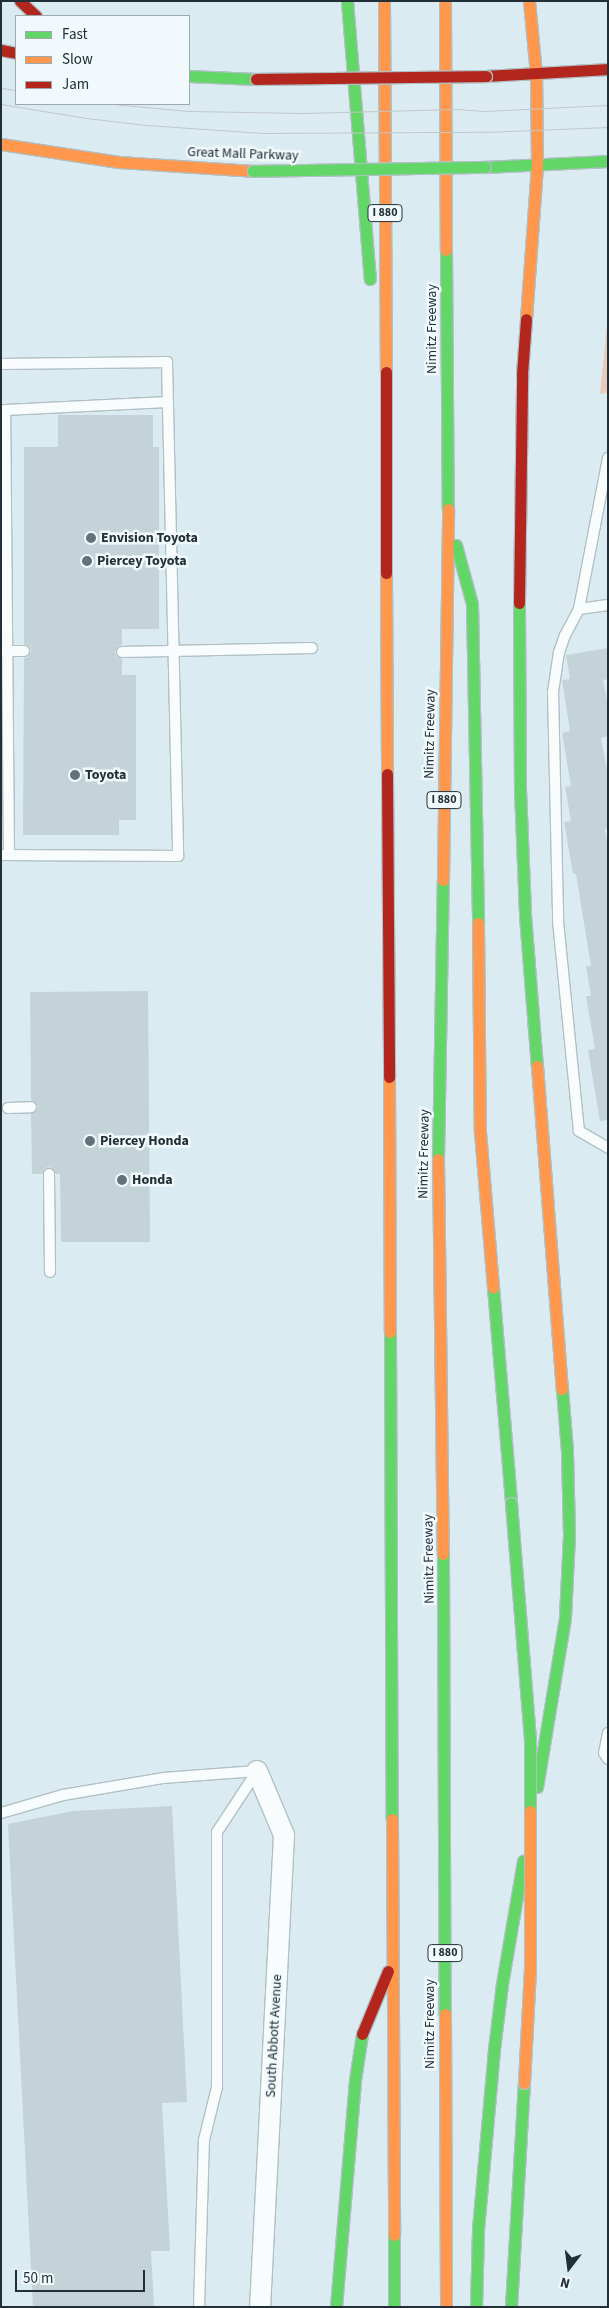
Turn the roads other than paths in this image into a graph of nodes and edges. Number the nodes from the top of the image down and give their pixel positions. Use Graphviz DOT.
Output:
graph roads {
  1 [pos="20,1"];
  2 [pos="347,1"];
  3 [pos="384,1"];
  4 [pos="445,1"];
  5 [pos="529,1"];
  6 [pos="35,15"];
  7 [pos="1,50"];
  8 [pos="15,53"];
  9 [pos="608,69"];
  10 [pos="536,74"];
  11 [pos="190,76"];
  12 [pos="1,144"];
  13 [pos="608,161"];
  14 [pos="537,164"];
  15 [pos="371,290"];
  16 [pos="373,309"];
  17 [pos="1,364"];
  18 [pos="168,402"];
  19 [pos="3,410"];
  20 [pos="386,424"];
  21 [pos="608,458"];
  22 [pos="448,512"];
  23 [pos="608,605"];
  24 [pos="579,609"];
  25 [pos="312,648"];
  26 [pos="3,651"];
  27 [pos="24,651"];
  28 [pos="122,652"];
  29 [pos="174,652"];
  30 [pos="5,855"];
  31 [pos="31,1107"];
  32 [pos="8,1108"];
  33 [pos="608,1148"];
  34 [pos="49,1174"];
  35 [pos="50,1272"];
  36 [pos="608,1733"];
  37 [pos="608,1759"];
  38 [pos="257,1771"];
  39 [pos="1,1812"];
  40 [pos="394,1956"];
  41 [pos="520,2152"];
  42 [pos="199,2307"];
  43 [pos="260,2307"];
  44 [pos="336,2307"];
  45 [pos="394,2307"];
  46 [pos="446,2307"];
  47 [pos="476,2307"];
  48 [pos="511,2307"];
  49 [pos="520,2307"];
  1 -- 6 [label="main road"];
  2 -- 15 [label="main road"];
  3 -- 20 [label="main road, I 880"];
  4 -- 22 [label="main road, Nimitz Freeway / I 880"];
  5 -- 10 [label="main road"];
  7 -- 8 [label="main road"];
  9 -- 10 [label="main road"];
  10 -- 11 [label="main road, bridge"];
  10 -- 14 [label="main road"];
  12 -- 14 [label="main road, Great Mall Parkway, bridge"];
  13 -- 14 [label="main road, Great Mall Parkway"];
  14 -- 47 [label="main road"];
  16 -- 20 [label="main road"];
  17 -- 18 [label="lane"];
  18 -- 19 [label="lane"];
  18 -- 29 [label="lane"];
  19 -- 26 [label="lane"];
  20 -- 40 [label="main road, I 880"];
  21 -- 24 [label="lane"];
  22 -- 41 [label="main road, bridge"];
  22 -- 46 [label="main road, Nimitz Freeway / I 880"];
  23 -- 24 [label="lane"];
  24 -- 33 [label="lane"];
  25 -- 29 [label="lane"];
  26 -- 27 [label="lane"];
  26 -- 30 [label="lane"];
  28 -- 29 [label="lane"];
  29 -- 30 [label="lane"];
  31 -- 32 [label="lane"];
  34 -- 35 [label="lane"];
  36 -- 37 [label="lane"];
  38 -- 39 [label="lane"];
  38 -- 42 [label="lane"];
  38 -- 43 [label="street, South Abbott Avenue"];
  40 -- 44 [label="main road"];
  40 -- 45 [label="main road, I 880"];
  41 -- 48 [label="main road"];
  41 -- 49 [label="main road"];
}
